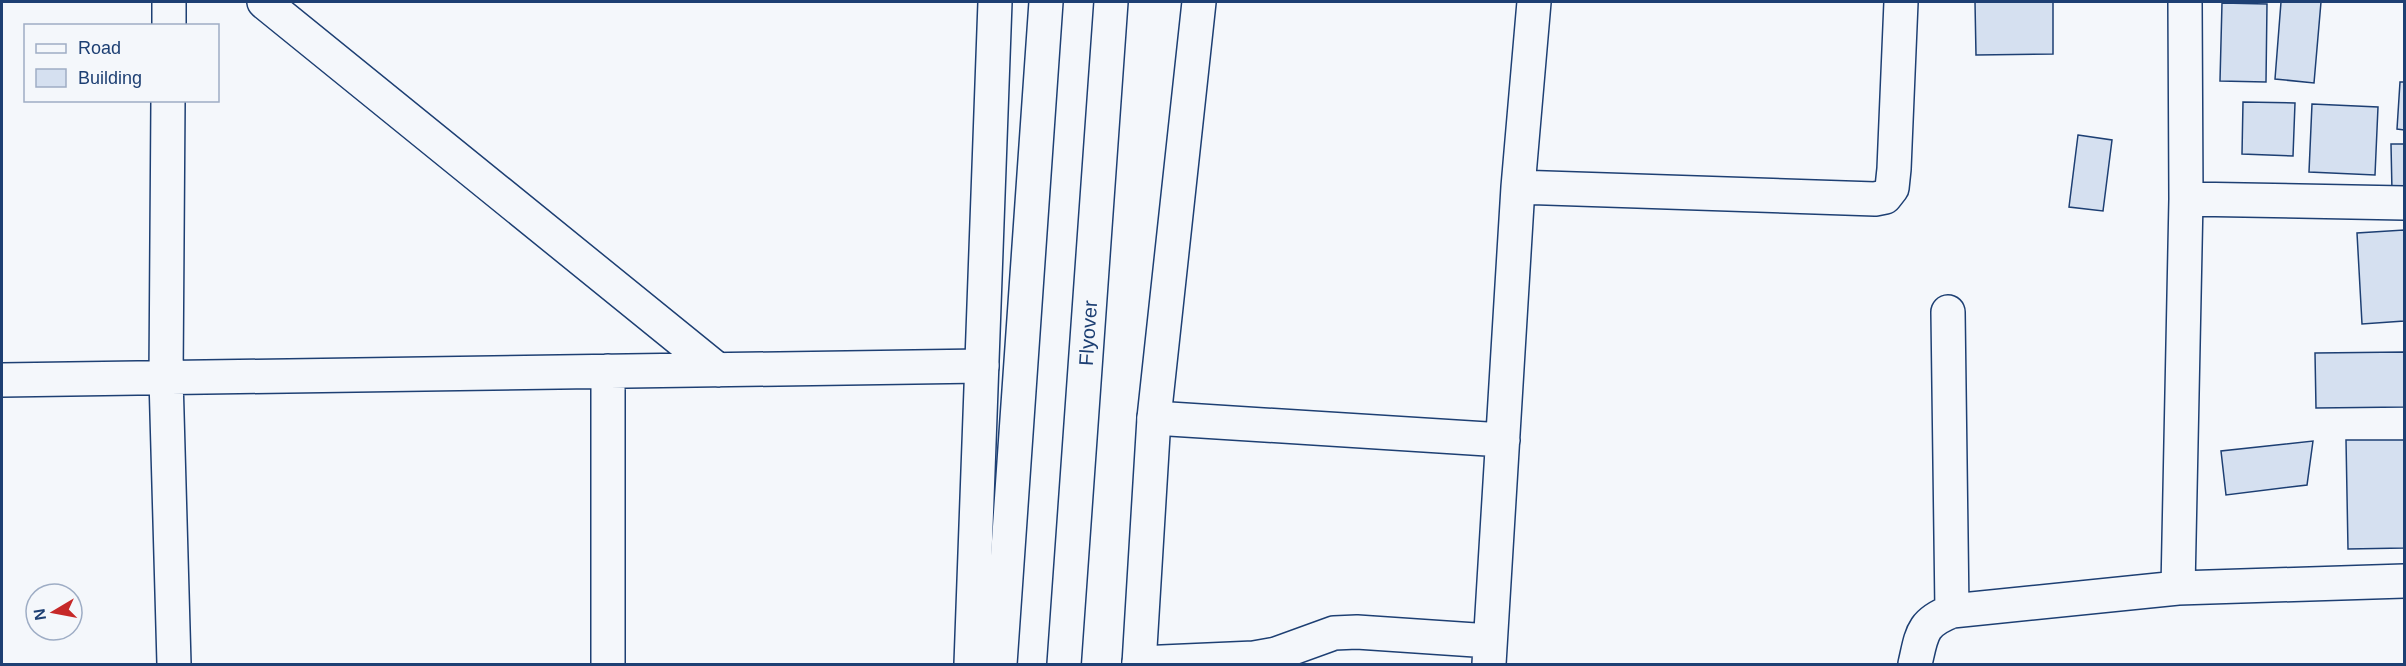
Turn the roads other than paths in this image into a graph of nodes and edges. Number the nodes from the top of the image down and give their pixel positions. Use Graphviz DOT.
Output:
graph roads {
  1 [pos="169,2"];
  2 [pos="264,2"];
  3 [pos="995,2"];
  4 [pos="1046,2"];
  5 [pos="1111,2"];
  6 [pos="1199,2"];
  7 [pos="1534,2"];
  8 [pos="1901,2"];
  9 [pos="2185,2"];
  10 [pos="169,24"];
  11 [pos="168,102"];
  12 [pos="1518,187"];
  13 [pos="2186,199"];
  14 [pos="2404,203"];
  15 [pos="1948,312"];
  16 [pos="982,366"];
  17 [pos="718,370"];
  18 [pos="608,371"];
  19 [pos="166,378"];
  20 [pos="2,380"];
  21 [pos="1154,418"];
  22 [pos="1503,440"];
  23 [pos="2404,581"];
  24 [pos="2178,588"];
  25 [pos="1952,610"];
  26 [pos="1490,653"];
  27 [pos="174,664"];
  28 [pos="608,664"];
  29 [pos="971,664"];
  30 [pos="1000,664"];
  31 [pos="1064,664"];
  32 [pos="1139,664"];
  33 [pos="1915,664"];
  1 -- 10 [label="main road"];
  2 -- 17 [label="main road"];
  3 -- 16 [label="main road"];
  4 -- 30 [label="main road"];
  5 -- 31 [label="main road, Flyover"];
  6 -- 21 [label="main road"];
  7 -- 12 [label="main road"];
  8 -- 12 [label="main road"];
  9 -- 13 [label="main road"];
  11 -- 19 [label="main road"];
  12 -- 22 [label="main road"];
  13 -- 14 [label="main road"];
  13 -- 24 [label="main road"];
  15 -- 25 [label="main road"];
  16 -- 17 [label="main road"];
  16 -- 29 [label="main road"];
  17 -- 18 [label="main road"];
  18 -- 19 [label="main road"];
  18 -- 28 [label="main road"];
  19 -- 20 [label="main road"];
  19 -- 27 [label="main road"];
  21 -- 22 [label="main road"];
  21 -- 32 [label="main road"];
  22 -- 26 [label="main road"];
  23 -- 24 [label="main road"];
  24 -- 25 [label="main road"];
  25 -- 33 [label="main road"];
  26 -- 32 [label="main road"];
}
